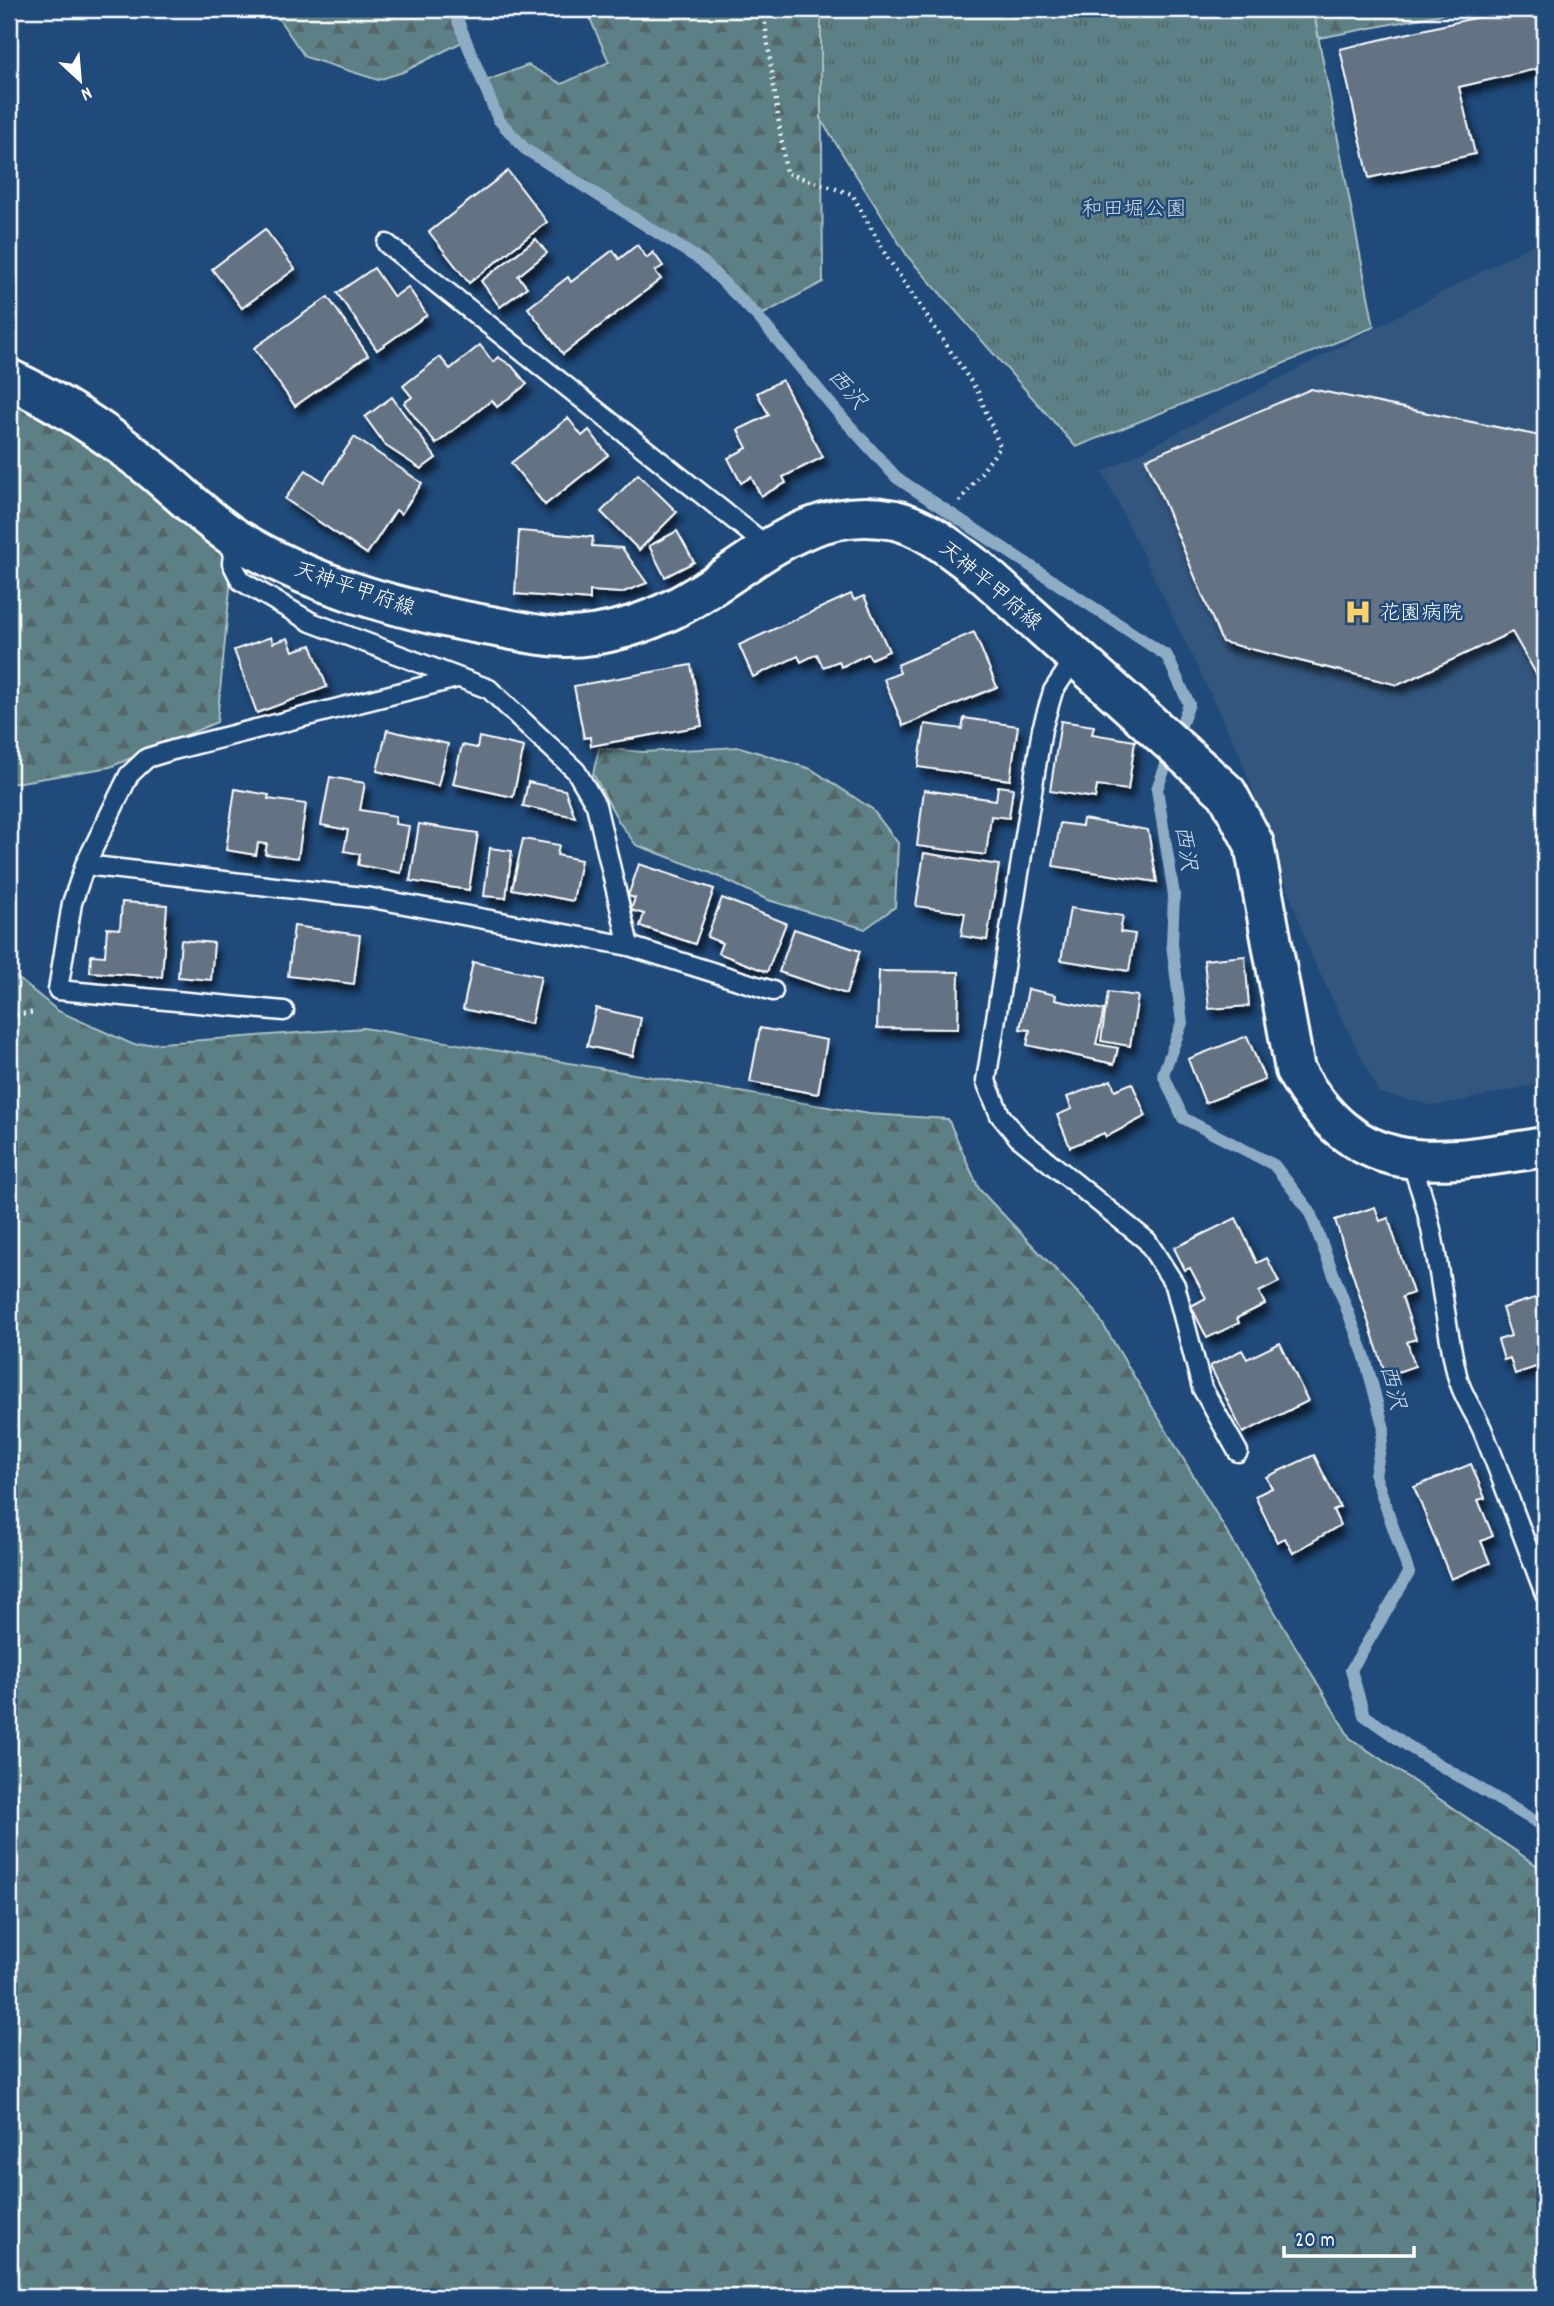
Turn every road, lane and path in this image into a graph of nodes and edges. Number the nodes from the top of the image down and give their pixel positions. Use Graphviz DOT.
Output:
graph roads {
  1 [pos="762,9"];
  2 [pos="387,244"];
  3 [pos="9,379"];
  4 [pos="968,489"];
  5 [pos="234,537"];
  6 [pos="768,546"];
  7 [pos="1076,657"];
  8 [pos="457,678"];
  9 [pos="85,865"];
  10 [pos="629,946"];
  11 [pos="773,991"];
  12 [pos="284,1012"];
  13 [pos="1545,1147"];
  14 [pos="1410,1161"];
  15 [pos="1238,1451"];
  16 [pos="1545,1594"];
  1 -- 4 [label="path"];
  2 -- 6 [label="lane"];
  3 -- 5 [label="main road, 天神平甲府線"];
  5 -- 6 [label="main road, 天神平甲府線"];
  5 -- 8 [label="lane"];
  6 -- 7 [label="main road, 天神平甲府線"];
  7 -- 14 [label="main road, 天神平甲府線"];
  7 -- 15 [label="lane"];
  8 -- 9 [label="lane"];
  8 -- 10 [label="lane"];
  9 -- 10 [label="lane"];
  9 -- 12 [label="lane"];
  10 -- 11 [label="lane"];
  13 -- 14 [label="main road, 天神平甲府線"];
  14 -- 16 [label="lane"];
}
